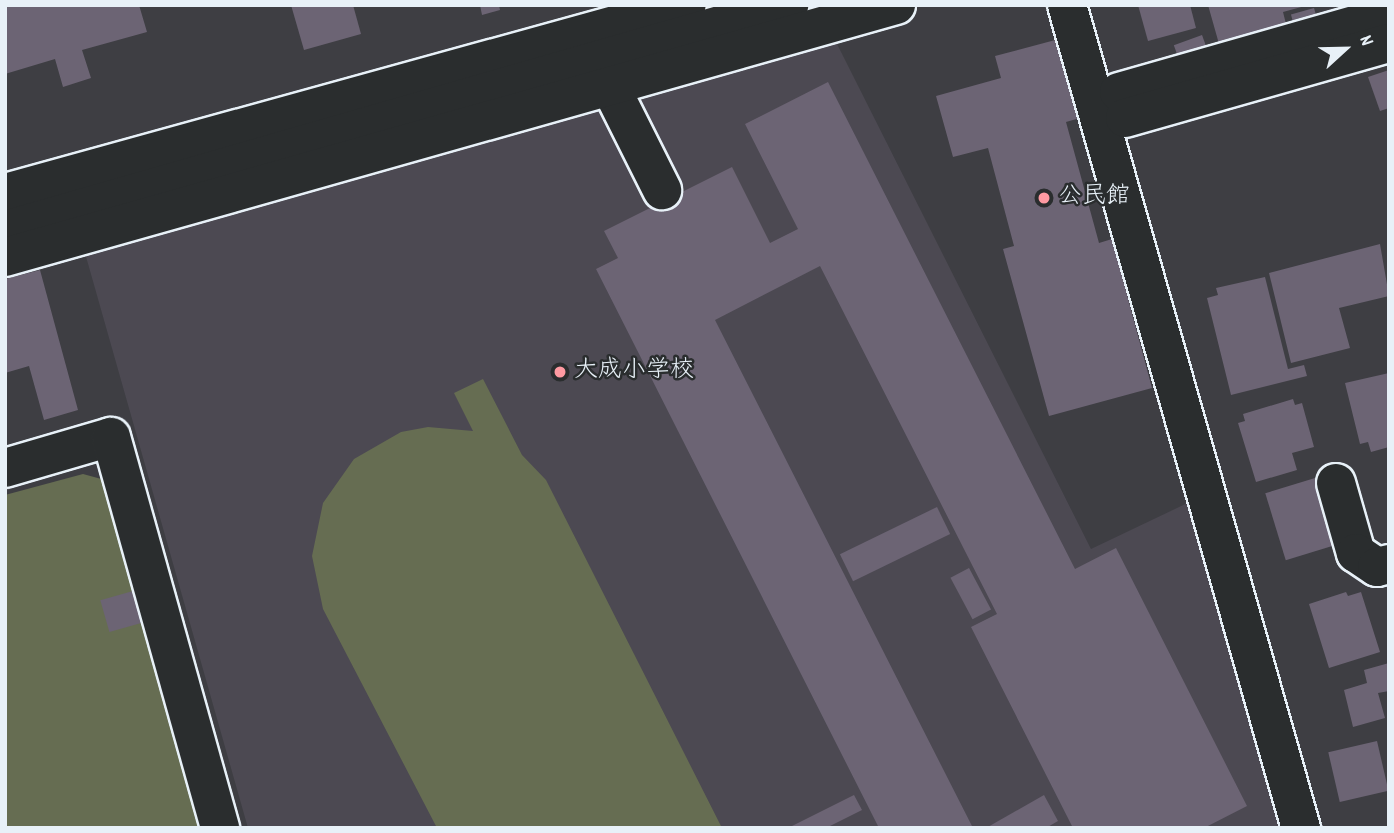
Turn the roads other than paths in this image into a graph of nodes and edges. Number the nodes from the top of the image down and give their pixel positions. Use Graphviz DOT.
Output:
graph roads {
  1 [pos="687,5"];
  2 [pos="789,5"];
  3 [pos="896,5"];
  4 [pos="1067,5"];
  5 [pos="1094,5"];
  6 [pos="1389,15"];
  7 [pos="1389,43"];
  8 [pos="613,92"];
  9 [pos="1122,105"];
  10 [pos="662,190"];
  11 [pos="5,193"];
  12 [pos="5,230"];
  13 [pos="5,257"];
  14 [pos="5,468"];
  15 [pos="1336,483"];
  16 [pos="1389,564"];
  17 [pos="220,828"];
  18 [pos="1301,828"];
  19 [pos="1328,828"];
  1 -- 11 [label="street"];
  2 -- 12 [label="street"];
  3 -- 13 [label="street"];
  4 -- 18 [label="street"];
  5 -- 9 [label="street"];
  6 -- 9 [label="street"];
  7 -- 9 [label="street"];
  8 -- 10 [label="street"];
  9 -- 19 [label="street"];
  14 -- 17 [label="street"];
  15 -- 16 [label="street"];
}
